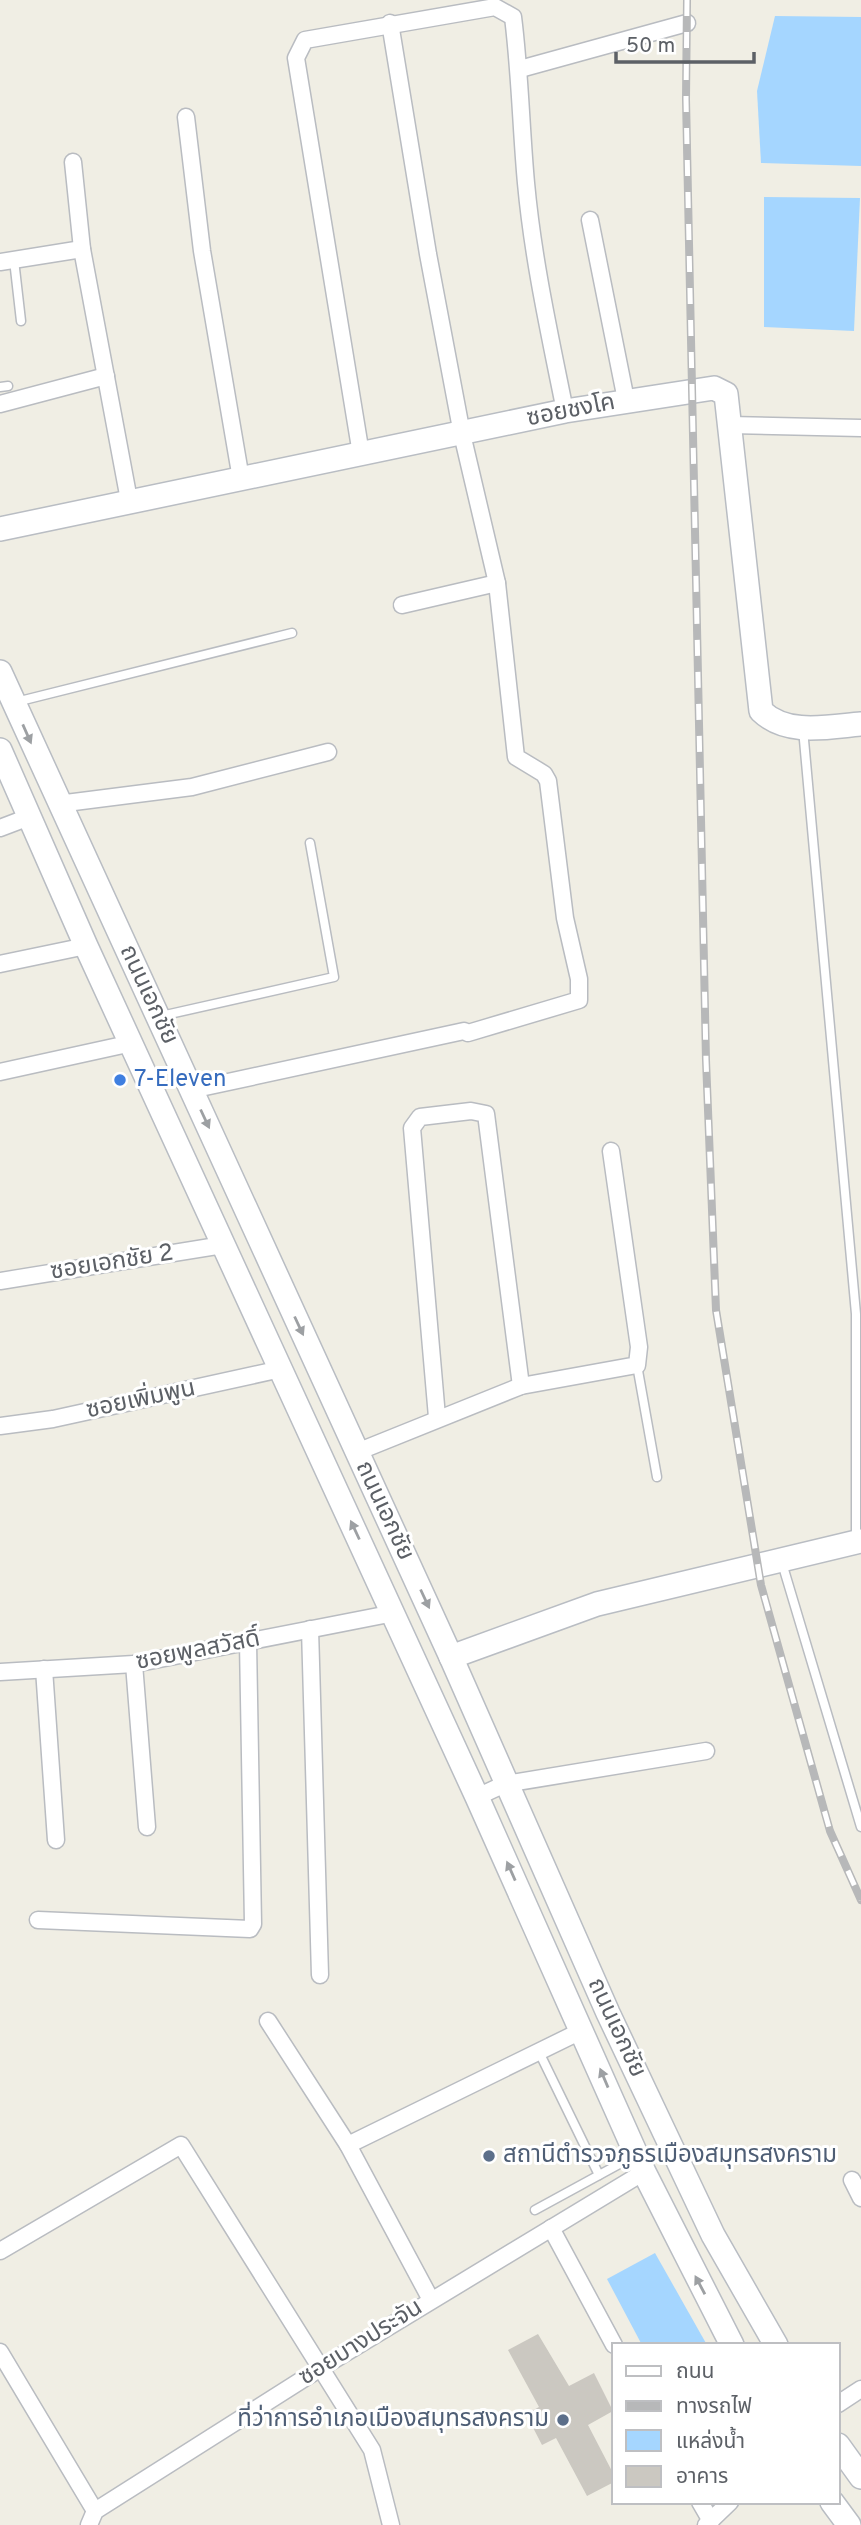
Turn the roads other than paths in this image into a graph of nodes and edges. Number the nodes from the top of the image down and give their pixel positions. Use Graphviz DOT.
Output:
graph roads {
  1 [pos="390,23"];
  2 [pos="687,23"];
  3 [pos="520,69"];
  4 [pos="186,117"];
  5 [pos="73,162"];
  6 [pos="590,220"];
  7 [pos="82,249"];
  8 [pos="7,261"];
  9 [pos="21,321"];
  10 [pos="106,376"];
  11 [pos="626,400"];
  12 [pos="0,404"];
  13 [pos="565,411"];
  14 [pos="730,425"];
  15 [pos="861,428"];
  16 [pos="462,434"];
  17 [pos="361,454"];
  18 [pos="241,479"];
  19 [pos="129,500"];
  20 [pos="0,529"];
  21 [pos="497,583"];
  22 [pos="402,605"];
  23 [pos="292,633"];
  24 [pos="0,672"];
  25 [pos="14,703"];
  26 [pos="861,724"];
  27 [pos="803,727"];
  28 [pos="0,750"];
  29 [pos="328,752"];
  30 [pos="58,804"];
  31 [pos="29,817"];
  32 [pos="0,828"];
  33 [pos="310,843"];
  34 [pos="86,947"];
  35 [pos="0,964"];
  36 [pos="158,1017"];
  37 [pos="132,1043"];
  38 [pos="0,1072"];
  39 [pos="191,1090"];
  40 [pos="611,1151"];
  41 [pos="223,1245"];
  42 [pos="0,1281"];
  43 [pos="636,1365"];
  44 [pos="281,1369"];
  45 [pos="521,1386"];
  46 [pos="437,1417"];
  47 [pos="0,1426"];
  48 [pos="357,1452"];
  49 [pos="657,1477"];
  50 [pos="858,1542"];
  51 [pos="781,1560"];
  52 [pos="394,1613"];
  53 [pos="310,1629"];
  54 [pos="248,1642"];
  55 [pos="451,1657"];
  56 [pos="134,1664"];
  57 [pos="44,1669"];
  58 [pos="0,1672"];
  59 [pos="706,1751"];
  60 [pos="505,1784"];
  61 [pos="477,1797"];
  62 [pos="147,1827"];
  63 [pos="861,1827"];
  64 [pos="55,1840"];
  65 [pos="38,1920"];
  66 [pos="320,1975"];
  67 [pos="268,2021"];
  68 [pos="583,2030"];
  69 [pos="539,2051"];
  70 [pos="348,2145"];
  71 [pos="640,2163"];
  72 [pos="599,2175"];
  73 [pos="852,2180"];
  74 [pos="861,2198"];
  75 [pos="535,2210"];
  76 [pos="551,2228"];
  77 [pos="0,2251"];
  78 [pos="431,2300"];
  79 [pos="613,2343"];
  80 [pos="731,2343"];
  81 [pos="775,2343"];
  82 [pos="0,2352"];
  83 [pos="319,2369"];
  84 [pos="861,2389"];
  85 [pos="840,2403"];
  86 [pos="840,2448"];
  87 [pos="861,2477"];
  88 [pos="701,2504"];
  89 [pos="728,2504"];
  90 [pos="833,2504"];
  91 [pos="92,2518"];
  92 [pos="708,2523"];
  93 [pos="391,2525"];
  94 [pos="849,2525"];
  1 -- 3 [label="street"];
  1 -- 16 [label="street"];
  1 -- 17 [label="street"];
  2 -- 3 [label="street"];
  3 -- 13 [label="street"];
  4 -- 18 [label="street"];
  5 -- 7 [label="street"];
  6 -- 11 [label="street"];
  7 -- 8 [label="street"];
  7 -- 10 [label="street"];
  8 -- 9 [label="lane"];
  10 -- 12 [label="street"];
  10 -- 19 [label="street"];
  11 -- 13 [label="main road, ซอยชงโค"];
  11 -- 14 [label="main road, ซอยชงโค"];
  13 -- 16 [label="main road, ซอยชงโค"];
  14 -- 15 [label="street"];
  14 -- 27 [label="main road, ซอยชงโค"];
  16 -- 17 [label="main road, ซอยชงโค"];
  16 -- 21 [label="street"];
  17 -- 18 [label="main road, ซอยชงโค"];
  18 -- 19 [label="main road, ซอยชงโค"];
  19 -- 20 [label="main road, ซอยชงโค"];
  21 -- 22 [label="street"];
  21 -- 39 [label="street"];
  23 -- 25 [label="lane"];
  24 -- 25 [label="main road, ถนนเอกชัย"];
  25 -- 30 [label="main road, ถนนเอกชัย, one-way"];
  26 -- 27 [label="main road, ซอยชงโค"];
  27 -- 50 [label="lane"];
  28 -- 31 [label="main road, ถนนเอกชัย"];
  29 -- 30 [label="street"];
  30 -- 36 [label="main road, ถนนเอกชัย"];
  31 -- 32 [label="street"];
  31 -- 34 [label="main road, ถนนเอกชัย"];
  33 -- 36 [label="lane"];
  34 -- 35 [label="street"];
  34 -- 37 [label="main road, ถนนเอกชัย"];
  36 -- 39 [label="main road, ถนนเอกชัย"];
  37 -- 38 [label="street"];
  37 -- 41 [label="main road, ถนนเอกชัย"];
  39 -- 48 [label="main road, ถนนเอกชัย, one-way"];
  40 -- 43 [label="street"];
  41 -- 42 [label="street, ซอยเอกชัย 2"];
  41 -- 44 [label="main road, ถนนเอกชัย"];
  43 -- 45 [label="street"];
  43 -- 49 [label="lane"];
  44 -- 47 [label="street, ซอยเพิ่มพูน"];
  52 -- 44 [label="main road, ถนนเอกชัย, one-way"];
  45 -- 46 [label="street"];
  45 -- 46 [label="street"];
  46 -- 48 [label="street"];
  48 -- 55 [label="main road, ถนนเอกชัย, one-way"];
  50 -- 51 [label="main road"];
  51 -- 55 [label="main road"];
  51 -- 63 [label="lane"];
  52 -- 53 [label="street, ซอยพูลสวัสดิ์"];
  52 -- 61 [label="main road, ถนนเอกชัย"];
  53 -- 54 [label="street, ซอยพูลสวัสดิ์"];
  53 -- 66 [label="street"];
  54 -- 56 [label="street, ซอยพูลสวัสดิ์"];
  54 -- 65 [label="street"];
  55 -- 60 [label="main road, ถนนเอกชัย"];
  56 -- 57 [label="street, ซอยพูลสวัสดิ์"];
  56 -- 62 [label="street"];
  57 -- 58 [label="street, ซอยพูลสวัสดิ์"];
  57 -- 64 [label="street"];
  59 -- 60 [label="street"];
  60 -- 61 [label="street"];
  60 -- 81 [label="main road, ถนนเอกชัย"];
  68 -- 61 [label="main road, ถนนเอกชัย, one-way"];
  67 -- 70 [label="street"];
  68 -- 69 [label="street"];
  71 -- 68 [label="main road, ถนนเอกชัย, one-way"];
  69 -- 70 [label="street"];
  69 -- 72 [label="lane"];
  70 -- 78 [label="street"];
  71 -- 72 [label="lane"];
  71 -- 76 [label="street, ซอยบางประจัน"];
  80 -- 71 [label="main road, ถนนเอกชัย, one-way"];
  72 -- 75 [label="lane"];
  73 -- 74 [label="street"];
  76 -- 78 [label="street, ซอยบางประจัน"];
  76 -- 79 [label="street"];
  77 -- 83 [label="street"];
  78 -- 83 [label="street, ซอยบางประจัน"];
  82 -- 91 [label="street"];
  83 -- 91 [label="street, ซอยบางประจัน"];
  83 -- 93 [label="street"];
  84 -- 85 [label="street"];
  86 -- 87 [label="main road"];
  88 -- 92 [label="street"];
  89 -- 92 [label="street"];
  90 -- 94 [label="main road"];
}
